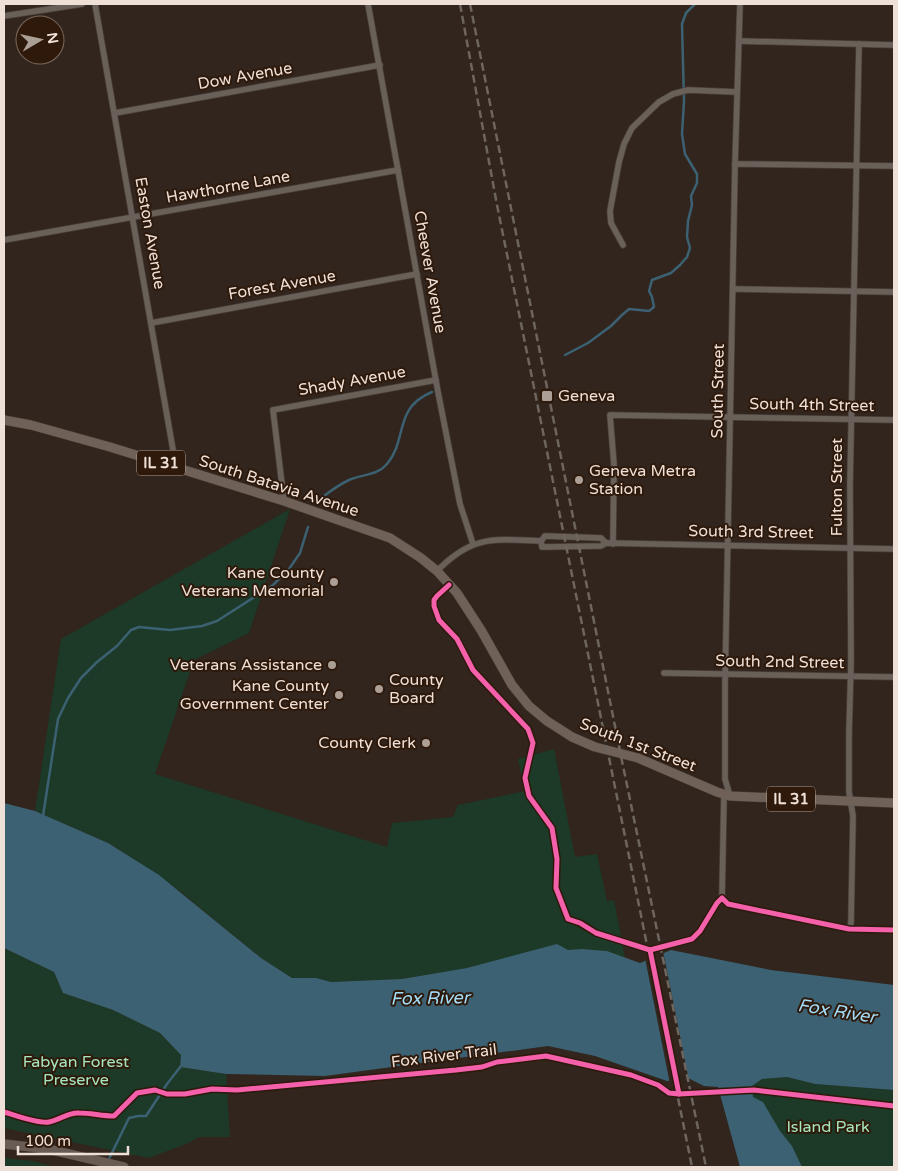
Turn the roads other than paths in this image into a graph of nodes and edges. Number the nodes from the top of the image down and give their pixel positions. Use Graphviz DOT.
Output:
graph roads {
  1 [pos="82,4"];
  2 [pos="95,4"];
  3 [pos="368,4"];
  4 [pos="740,4"];
  5 [pos="4,16"];
  6 [pos="739,42"];
  7 [pos="859,44"];
  8 [pos="894,45"];
  9 [pos="380,65"];
  10 [pos="737,92"];
  11 [pos="115,113"];
  12 [pos="735,164"];
  13 [pos="856,166"];
  14 [pos="894,166"];
  15 [pos="398,170"];
  16 [pos="133,218"];
  17 [pos="4,240"];
  18 [pos="623,245"];
  19 [pos="417,274"];
  20 [pos="733,289"];
  21 [pos="854,291"];
  22 [pos="894,292"];
  23 [pos="151,323"];
  24 [pos="436,380"];
  25 [pos="731,418"];
  26 [pos="4,420"];
  27 [pos="851,420"];
  28 [pos="894,420"];
  29 [pos="176,467"];
  30 [pos="284,502"];
  31 [pos="540,541"];
  32 [pos="606,543"];
  33 [pos="473,544"];
  34 [pos="613,544"];
  35 [pos="728,545"];
  36 [pos="850,549"];
  37 [pos="894,550"];
  38 [pos="437,572"];
  39 [pos="481,630"];
  40 [pos="664,673"];
  41 [pos="726,674"];
  42 [pos="850,676"];
  43 [pos="894,677"];
  44 [pos="725,779"];
  45 [pos="723,794"];
  46 [pos="852,802"];
  47 [pos="894,803"];
  48 [pos="849,929"];
  49 [pos="894,930"];
  50 [pos="4,1144"];
  51 [pos="124,1167"];
  1 -- 5 [label="street"];
  2 -- 11 [label="street, Easton Avenue"];
  3 -- 9 [label="street, Cheever Avenue"];
  4 -- 6 [label="street, South Street"];
  6 -- 7 [label="street"];
  6 -- 10 [label="street, South Street"];
  7 -- 8 [label="street"];
  7 -- 13 [label="street, Fulton Street"];
  9 -- 11 [label="street, Dow Avenue"];
  9 -- 15 [label="street, Cheever Avenue"];
  10 -- 12 [label="street, South Street"];
  10 -- 18 [label="street"];
  11 -- 16 [label="street, Easton Avenue"];
  12 -- 13 [label="street"];
  12 -- 20 [label="street, South Street"];
  13 -- 14 [label="street"];
  13 -- 21 [label="street, Fulton Street"];
  15 -- 16 [label="street, Hawthorne Lane"];
  15 -- 19 [label="street, Cheever Avenue"];
  16 -- 17 [label="street, Hawthorne Lane"];
  16 -- 23 [label="street, Easton Avenue"];
  19 -- 23 [label="street, Forest Avenue"];
  19 -- 24 [label="street, Cheever Avenue"];
  20 -- 21 [label="street"];
  20 -- 25 [label="street, South Street"];
  21 -- 22 [label="street"];
  21 -- 27 [label="street, Fulton Street"];
  23 -- 29 [label="street, Easton Avenue"];
  24 -- 30 [label="street, Shady Avenue"];
  24 -- 33 [label="street, Cheever Avenue"];
  25 -- 27 [label="street, South 4th Street"];
  25 -- 34 [label="street, South 4th Street"];
  25 -- 35 [label="street, South Street"];
  26 -- 29 [label="main road, South Batavia Avenue / IL 31"];
  27 -- 28 [label="street, South 4th Street"];
  27 -- 36 [label="street, Fulton Street"];
  29 -- 30 [label="main road, South Batavia Avenue / IL 31"];
  30 -- 38 [label="main road, South Batavia Avenue / IL 31"];
  31 -- 32 [label="street, South 3rd Street"];
  31 -- 32 [label="street, South 3rd Street"];
  31 -- 33 [label="street, South 3rd Street"];
  32 -- 34 [label="street, South 3rd Street"];
  33 -- 38 [label="street, South 3rd Street"];
  34 -- 35 [label="street, South 3rd Street"];
  35 -- 36 [label="street, South 3rd Street"];
  35 -- 41 [label="street, South Street"];
  36 -- 37 [label="street, South 3rd Street"];
  36 -- 42 [label="street, Fulton Street"];
  38 -- 39 [label="main road, South Batavia Avenue / IL 31"];
  39 -- 45 [label="main road, South 1st Street / IL 31"];
  40 -- 41 [label="street, South 2nd Street"];
  41 -- 42 [label="street, South 2nd Street"];
  41 -- 44 [label="street, South Street"];
  42 -- 43 [label="street, South 2nd Street"];
  42 -- 46 [label="street, Fulton Street"];
  44 -- 45 [label="street"];
  44 -- 45 [label="street, South Street"];
  45 -- 46 [label="main road, South 1st Street / IL 31"];
  45 -- 48 [label="street, South Street"];
  46 -- 47 [label="main road, South 1st Street / IL 31"];
  46 -- 48 [label="street, Fulton Street"];
  48 -- 49 [label="street"];
  50 -- 51 [label="main road"];
}
